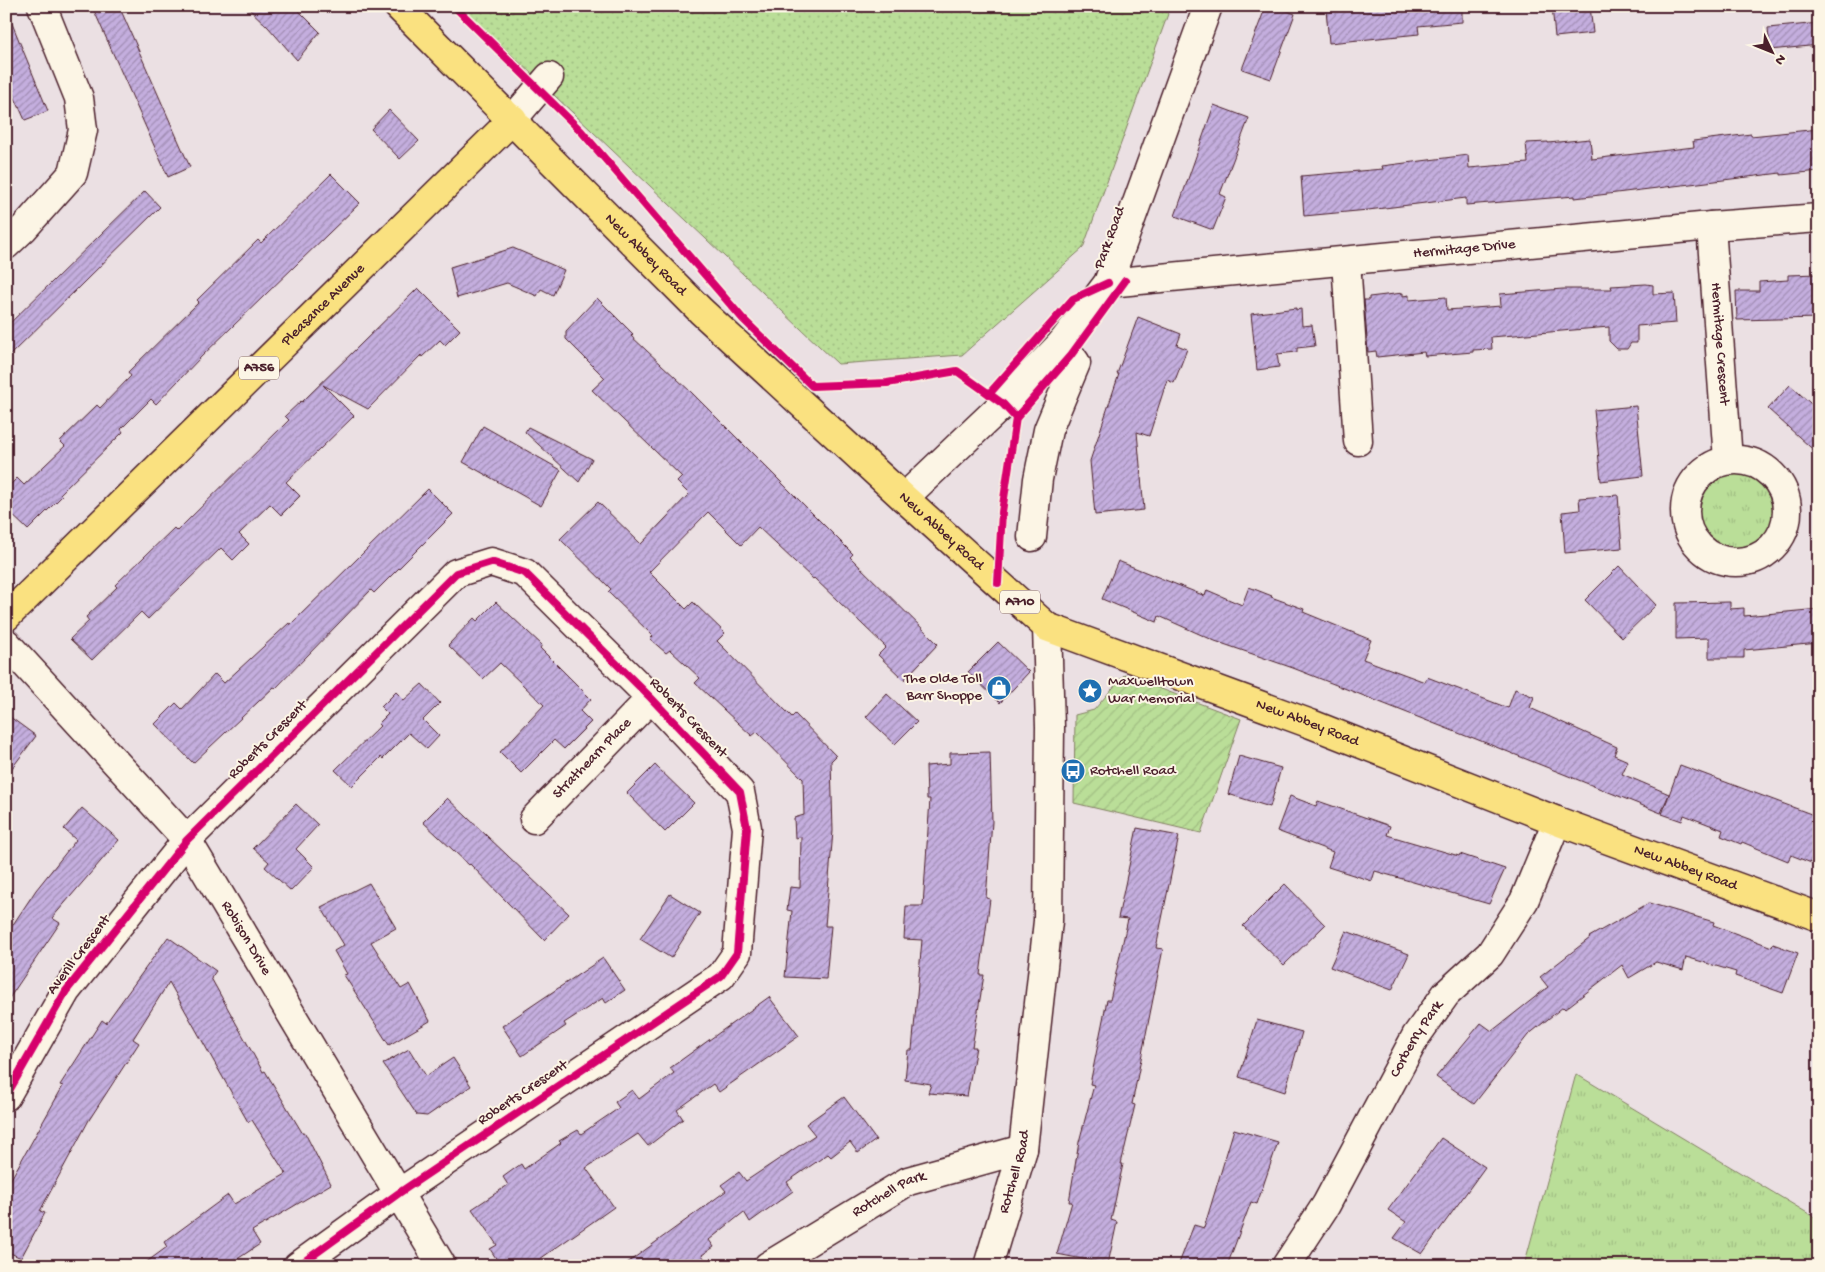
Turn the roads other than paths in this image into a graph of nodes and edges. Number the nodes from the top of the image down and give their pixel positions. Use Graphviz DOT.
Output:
graph roads {
  1 [pos="42,6"];
  2 [pos="398,6"];
  3 [pos="1208,6"];
  4 [pos="549,77"];
  5 [pos="513,120"];
  6 [pos="1819,218"];
  7 [pos="1711,226"];
  8 [pos="12,233"];
  9 [pos="1346,260"];
  10 [pos="1108,283"];
  11 [pos="1062,343"];
  12 [pos="1358,441"];
  13 [pos="1728,460"];
  14 [pos="904,498"];
  15 [pos="1032,537"];
  16 [pos="6,617"];
  17 [pos="1046,627"];
  18 [pos="6,643"];
  19 [pos="651,698"];
  20 [pos="534,819"];
  21 [pos="1557,821"];
  22 [pos="187,840"];
  23 [pos="1819,917"];
  24 [pos="6,1096"];
  25 [pos="1023,1149"];
  26 [pos="399,1193"];
  27 [pos="298,1266"];
  28 [pos="442,1266"];
  29 [pos="768,1266"];
  30 [pos="988,1266"];
  31 [pos="1286,1266"];
  1 -- 8 [label="street"];
  2 -- 5 [label="main road, New Abbey Road / A710"];
  3 -- 10 [label="street, Park Road"];
  4 -- 5 [label="street"];
  5 -- 14 [label="main road, New Abbey Road / A710"];
  5 -- 16 [label="main road, Pleasance Avenue / A756"];
  6 -- 7 [label="street, Hermitage Drive"];
  7 -- 9 [label="street, Hermitage Drive"];
  7 -- 13 [label="street, Hermitage Crescent"];
  9 -- 10 [label="street, Hermitage Drive"];
  9 -- 12 [label="street"];
  10 -- 11 [label="street, Park Road"];
  11 -- 14 [label="street, Park Road"];
  11 -- 15 [label="street"];
  14 -- 17 [label="main road, New Abbey Road / A710"];
  17 -- 21 [label="main road, New Abbey Road / A710"];
  17 -- 25 [label="street, Rotchell Road"];
  18 -- 22 [label="street, Robison Drive"];
  19 -- 20 [label="street, Strathearn Place"];
  19 -- 22 [label="street, Roberts Crescent"];
  19 -- 26 [label="street, Roberts Crescent"];
  21 -- 23 [label="main road, New Abbey Road / A710"];
  21 -- 31 [label="street, Corberry Park"];
  22 -- 24 [label="street, Averill Crescent"];
  22 -- 26 [label="street, Robison Drive"];
  25 -- 29 [label="street, Rotchell Park"];
  25 -- 30 [label="street, Rotchell Road"];
  26 -- 27 [label="street"];
  26 -- 28 [label="street, Robison Drive"];
}
